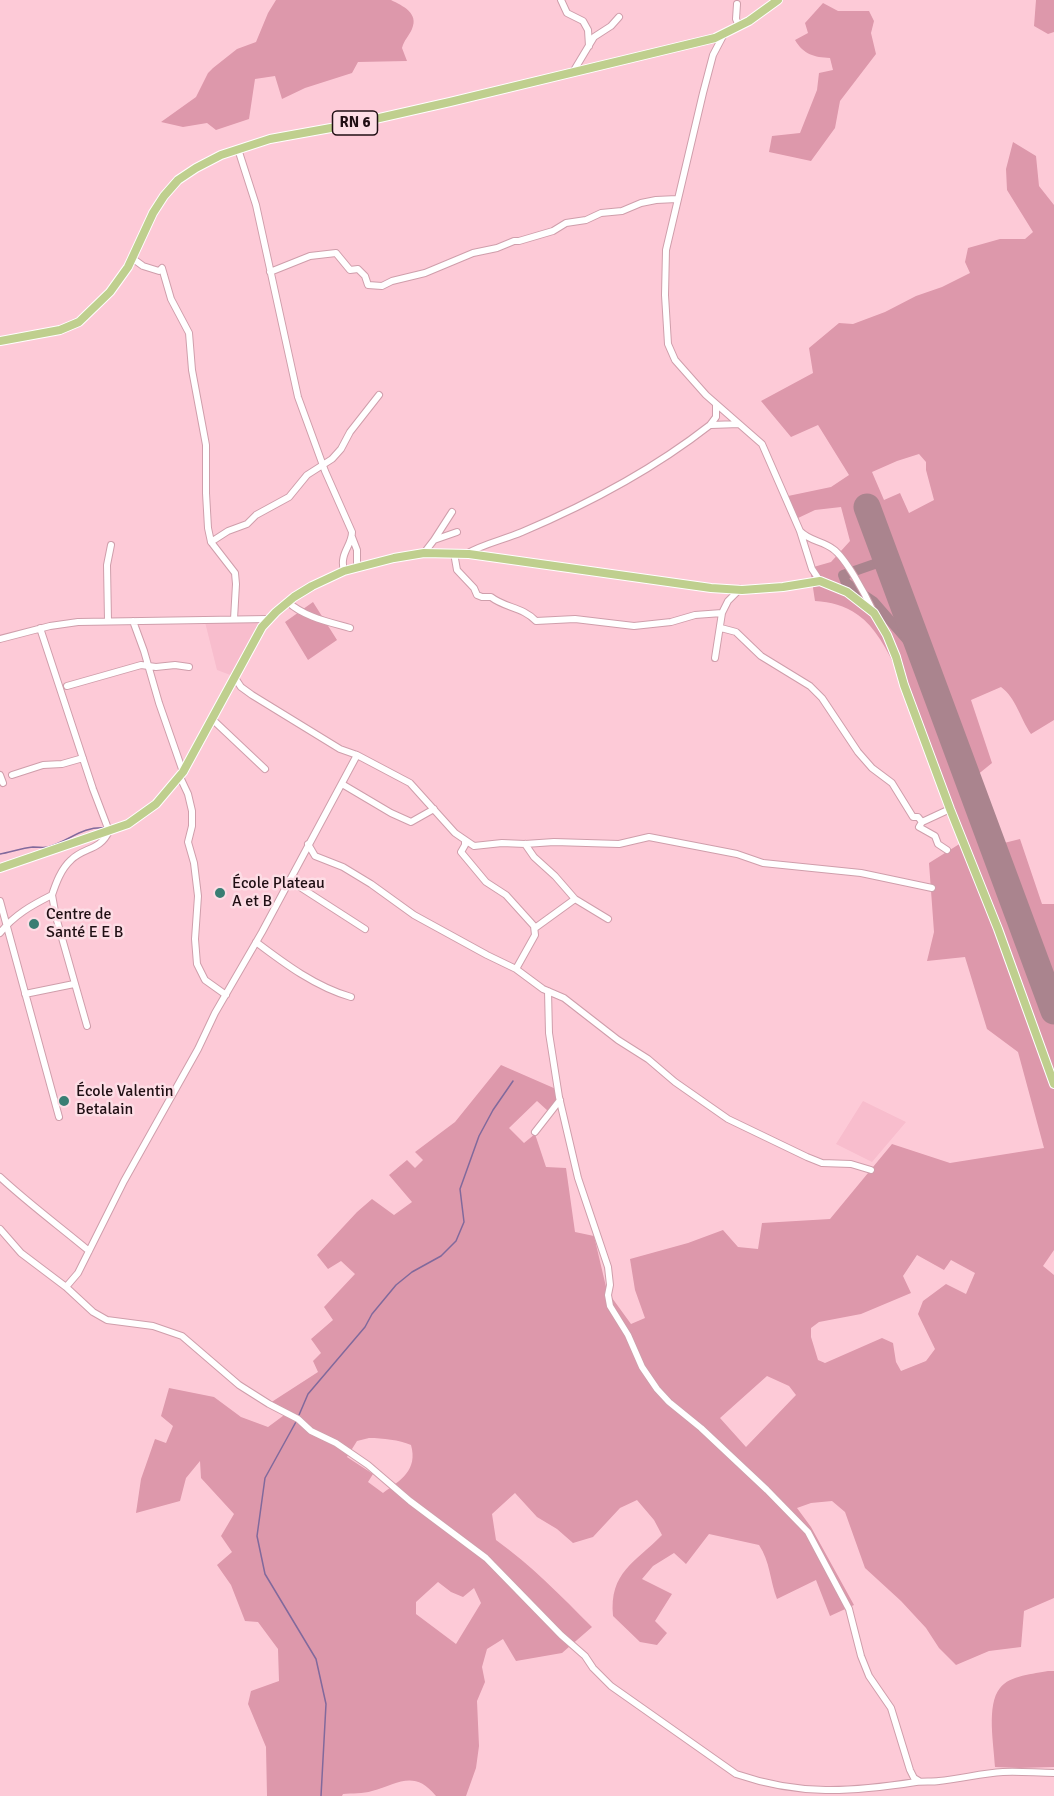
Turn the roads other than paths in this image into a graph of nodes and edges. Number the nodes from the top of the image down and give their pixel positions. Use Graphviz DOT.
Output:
graph roads {
  1 [pos="561,0"];
  2 [pos="778,0"];
  3 [pos="737,4"];
  4 [pos="619,16"];
  5 [pos="739,26"];
  6 [pos="724,34"];
  7 [pos="706,39"];
  8 [pos="589,46"];
  9 [pos="713,55"];
  10 [pos="572,72"];
  11 [pos="238,149"];
  12 [pos="677,199"];
  13 [pos="132,258"];
  14 [pos="270,272"];
  15 [pos="0,341"];
  16 [pos="379,395"];
  17 [pos="716,405"];
  18 [pos="739,424"];
  19 [pos="711,425"];
  20 [pos="323,466"];
  21 [pos="453,512"];
  22 [pos="800,531"];
  23 [pos="457,532"];
  24 [pos="352,537"];
  25 [pos="434,540"];
  26 [pos="211,542"];
  27 [pos="111,545"];
  28 [pos="424,553"];
  29 [pos="454,553"];
  30 [pos="465,554"];
  31 [pos="357,568"];
  32 [pos="344,571"];
  33 [pos="820,580"];
  34 [pos="740,589"];
  35 [pos="288,602"];
  36 [pos="874,612"];
  37 [pos="722,613"];
  38 [pos="234,619"];
  39 [pos="268,619"];
  40 [pos="108,621"];
  41 [pos="133,621"];
  42 [pos="40,628"];
  43 [pos="350,628"];
  44 [pos="721,628"];
  45 [pos="0,639"];
  46 [pos="715,657"];
  47 [pos="148,665"];
  48 [pos="189,667"];
  49 [pos="235,678"];
  50 [pos="67,686"];
  51 [pos="212,719"];
  52 [pos="357,755"];
  53 [pos="82,758"];
  54 [pos="265,769"];
  55 [pos="181,774"];
  56 [pos="0,775"];
  57 [pos="12,775"];
  58 [pos="3,783"];
  59 [pos="342,784"];
  60 [pos="434,809"];
  61 [pos="950,809"];
  62 [pos="922,822"];
  63 [pos="109,828"];
  64 [pos="465,840"];
  65 [pos="308,844"];
  66 [pos="525,844"];
  67 [pos="948,850"];
  68 [pos="0,868"];
  69 [pos="289,880"];
  70 [pos="932,888"];
  71 [pos="52,895"];
  72 [pos="575,900"];
  73 [pos="0,901"];
  74 [pos="608,919"];
  75 [pos="7,923"];
  76 [pos="535,928"];
  77 [pos="365,929"];
  78 [pos="0,933"];
  79 [pos="256,942"];
  80 [pos="516,969"];
  81 [pos="74,984"];
  82 [pos="548,991"];
  83 [pos="25,994"];
  84 [pos="226,994"];
  85 [pos="351,997"];
  86 [pos="87,1026"];
  87 [pos="1054,1084"];
  88 [pos="560,1100"];
  89 [pos="59,1117"];
  90 [pos="535,1132"];
  91 [pos="871,1170"];
  92 [pos="0,1177"];
  93 [pos="0,1229"];
  94 [pos="89,1251"];
  95 [pos="66,1287"];
  96 [pos="1054,1773"];
  97 [pos="919,1781"];
  1 -- 8 [label="street"];
  2 -- 5 [label="main road, RN 6"];
  3 -- 5 [label="street"];
  4 -- 8 [label="street"];
  5 -- 6 [label="main road, RN 6"];
  6 -- 7 [label="main road, RN 6"];
  6 -- 9 [label="street"];
  7 -- 9 [label="street"];
  7 -- 10 [label="main road, RN 6"];
  8 -- 10 [label="street"];
  9 -- 12 [label="street"];
  10 -- 11 [label="main road, RN 6"];
  11 -- 13 [label="main road, RN 6"];
  11 -- 14 [label="street"];
  12 -- 14 [label="street"];
  12 -- 17 [label="street"];
  13 -- 15 [label="main road, RN 6"];
  13 -- 26 [label="street"];
  14 -- 20 [label="street"];
  16 -- 20 [label="street"];
  17 -- 18 [label="street"];
  17 -- 19 [label="street"];
  18 -- 19 [label="street"];
  18 -- 22 [label="street"];
  19 -- 30 [label="street"];
  20 -- 24 [label="street"];
  20 -- 26 [label="street"];
  21 -- 25 [label="street"];
  22 -- 33 [label="street"];
  22 -- 36 [label="street"];
  23 -- 25 [label="street"];
  24 -- 31 [label="street"];
  24 -- 32 [label="street"];
  25 -- 28 [label="street"];
  26 -- 38 [label="street"];
  27 -- 40 [label="street"];
  28 -- 29 [label="main road"];
  28 -- 31 [label="main road"];
  29 -- 30 [label="main road"];
  29 -- 37 [label="street"];
  30 -- 34 [label="main road"];
  31 -- 32 [label="main road"];
  32 -- 35 [label="main road"];
  33 -- 34 [label="main road"];
  33 -- 36 [label="main road"];
  34 -- 37 [label="street"];
  35 -- 39 [label="main road"];
  35 -- 43 [label="street"];
  36 -- 61 [label="main road"];
  37 -- 44 [label="street"];
  38 -- 39 [label="street"];
  38 -- 41 [label="street"];
  39 -- 49 [label="main road"];
  40 -- 41 [label="street"];
  40 -- 42 [label="street"];
  41 -- 47 [label="street"];
  42 -- 45 [label="street"];
  42 -- 53 [label="street"];
  44 -- 46 [label="street"];
  44 -- 62 [label="street"];
  47 -- 48 [label="street"];
  47 -- 50 [label="street"];
  47 -- 55 [label="street"];
  49 -- 51 [label="main road"];
  49 -- 52 [label="street"];
  51 -- 54 [label="street"];
  51 -- 55 [label="main road"];
  52 -- 59 [label="street"];
  52 -- 60 [label="street"];
  53 -- 57 [label="street"];
  53 -- 63 [label="street"];
  55 -- 63 [label="main road"];
  55 -- 84 [label="street"];
  56 -- 58 [label="street"];
  59 -- 60 [label="street"];
  59 -- 65 [label="street"];
  60 -- 64 [label="street"];
  61 -- 62 [label="street"];
  61 -- 87 [label="main road"];
  62 -- 67 [label="street"];
  63 -- 68 [label="main road"];
  63 -- 71 [label="street"];
  64 -- 66 [label="street"];
  64 -- 76 [label="street"];
  65 -- 69 [label="street"];
  65 -- 80 [label="street"];
  66 -- 70 [label="street"];
  66 -- 72 [label="street"];
  69 -- 77 [label="street"];
  69 -- 79 [label="street"];
  71 -- 75 [label="street"];
  71 -- 81 [label="street"];
  72 -- 74 [label="street"];
  72 -- 76 [label="street"];
  73 -- 75 [label="street"];
  75 -- 78 [label="street"];
  75 -- 83 [label="street"];
  76 -- 80 [label="street"];
  79 -- 84 [label="street"];
  79 -- 85 [label="street"];
  80 -- 82 [label="street"];
  81 -- 83 [label="street"];
  81 -- 86 [label="street"];
  82 -- 88 [label="street"];
  82 -- 91 [label="street"];
  83 -- 89 [label="street"];
  84 -- 94 [label="street"];
  88 -- 90 [label="street"];
  88 -- 97 [label="street"];
  92 -- 94 [label="street"];
  93 -- 95 [label="street"];
  94 -- 95 [label="street"];
  95 -- 97 [label="street"];
  96 -- 97 [label="street"];
}
